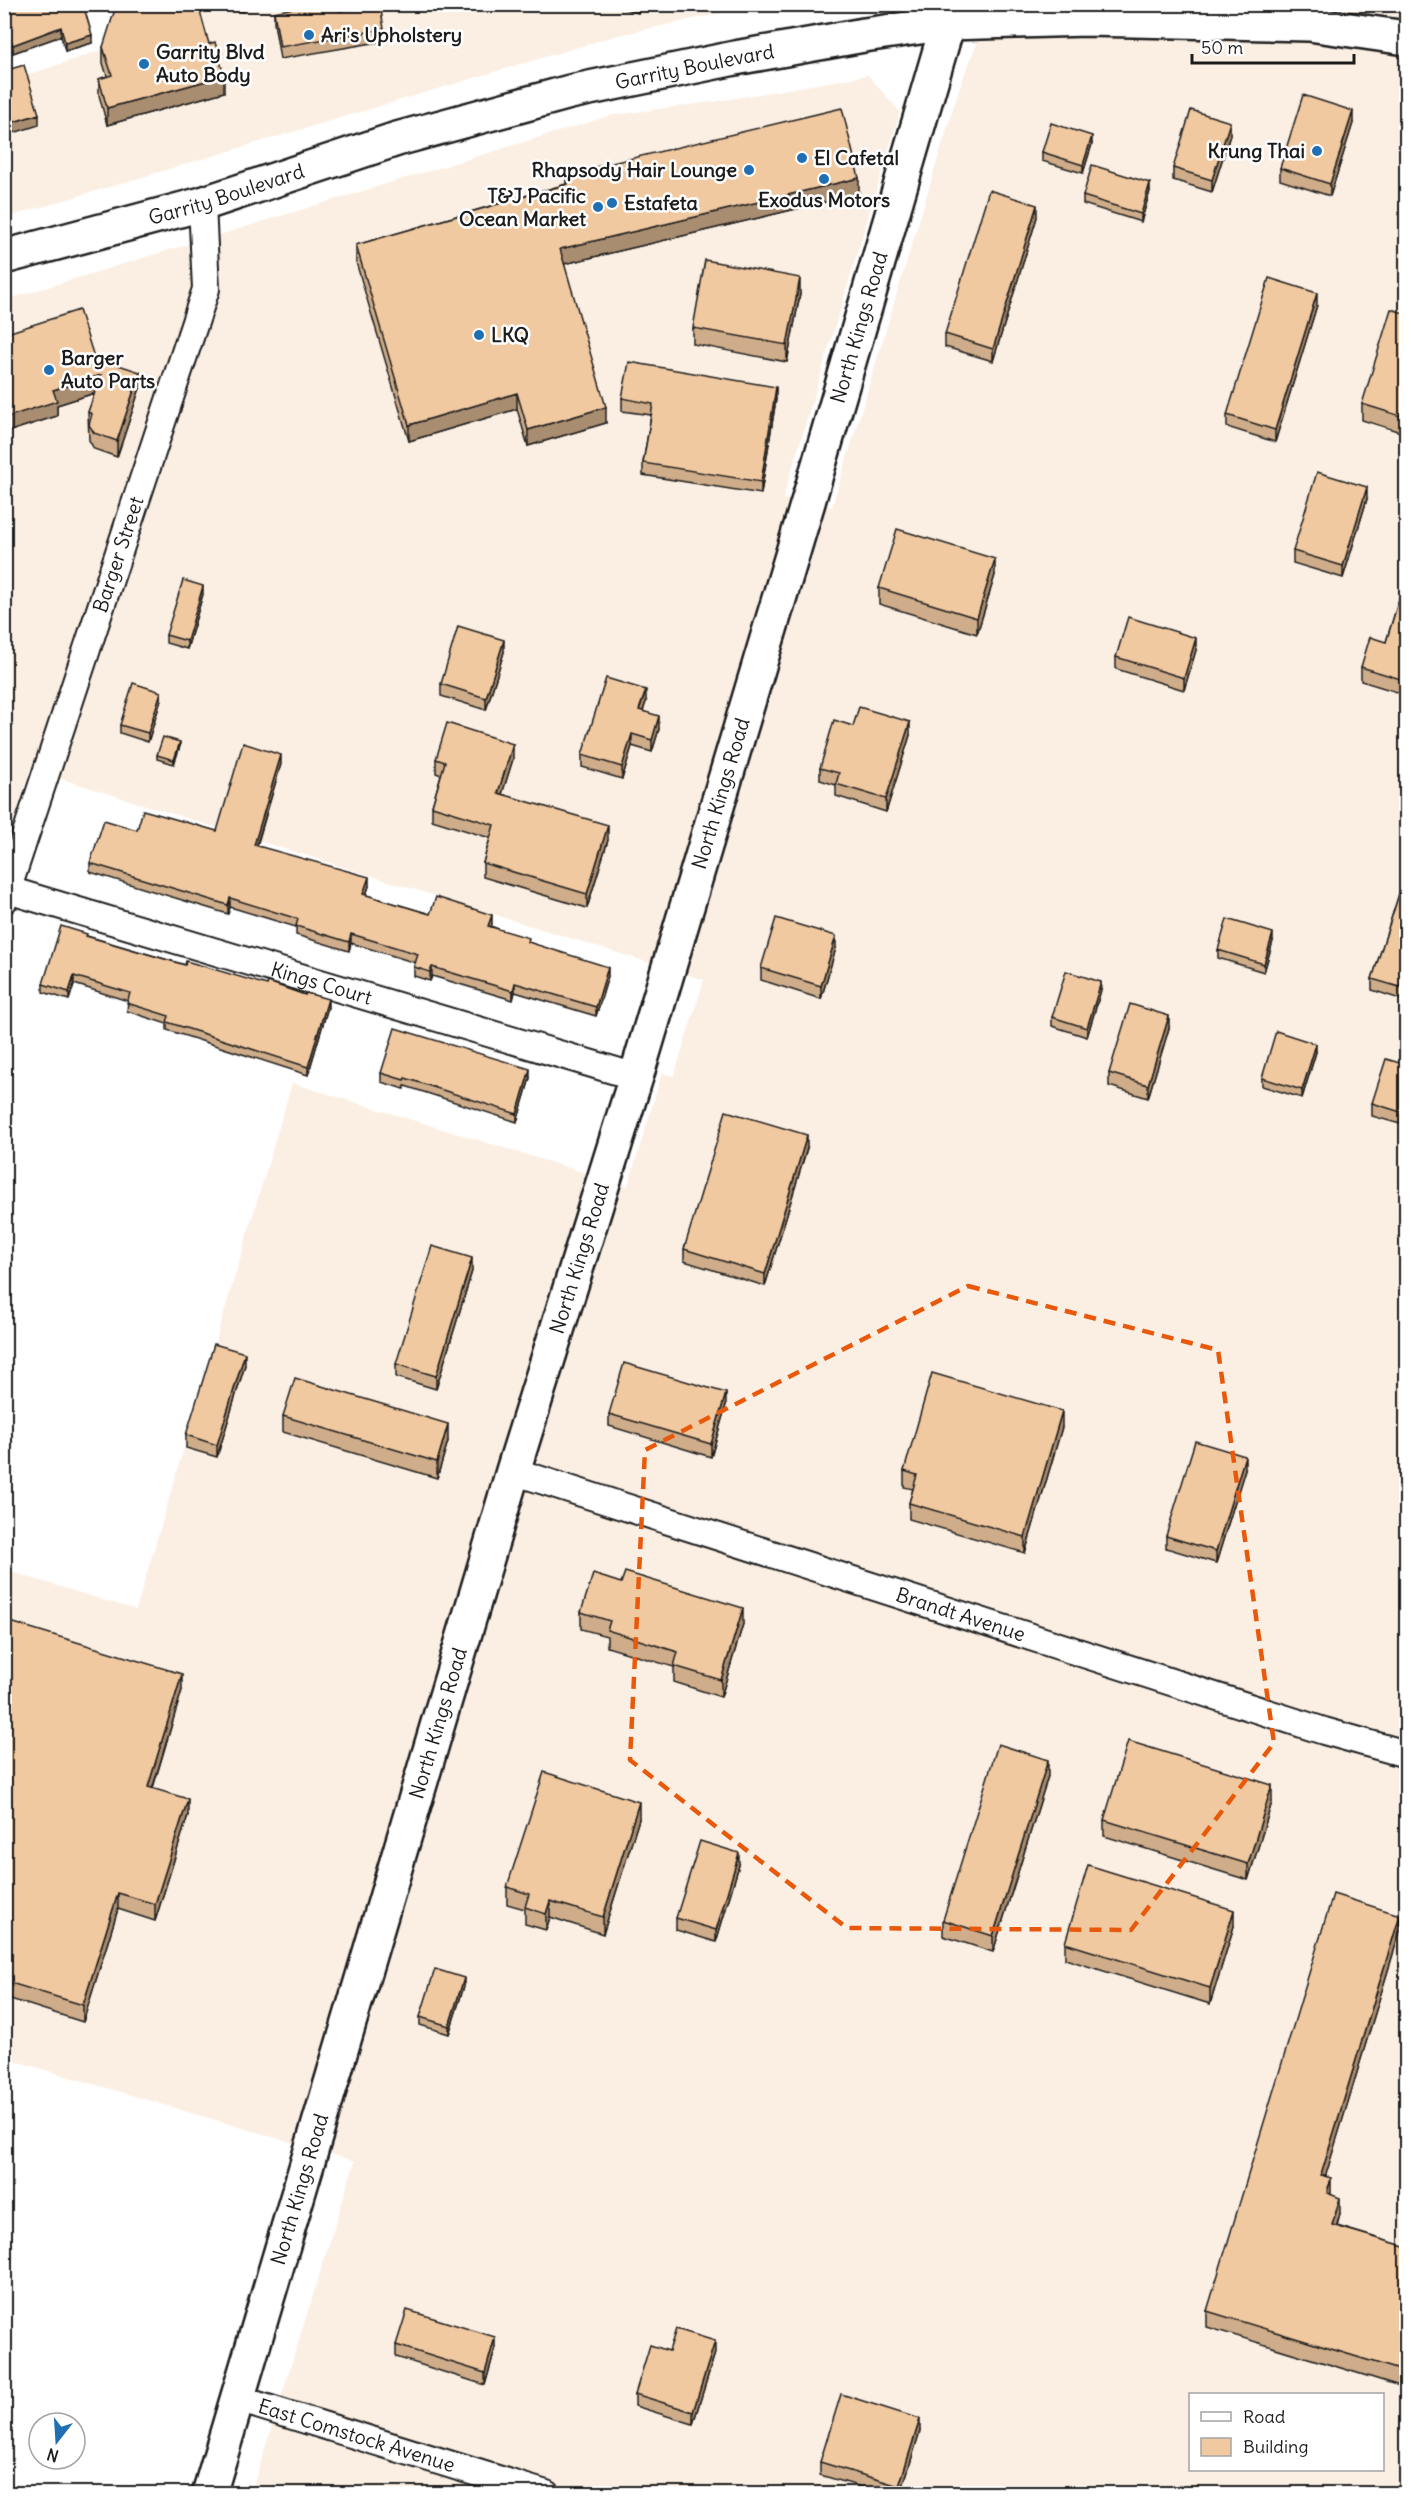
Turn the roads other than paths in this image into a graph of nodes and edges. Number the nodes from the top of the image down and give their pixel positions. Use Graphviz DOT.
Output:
graph roads {
  1 [pos="953,11"];
  2 [pos="1407,38"];
  3 [pos="202,204"];
  4 [pos="4,257"];
  5 [pos="6,895"];
  6 [pos="636,1077"];
  7 [pos="513,1471"];
  8 [pos="1407,1754"];
  9 [pos="238,2399"];
  10 [pos="209,2493"];
  11 [pos="546,2493"];
  1 -- 2 [label="street, Garrity Boulevard"];
  1 -- 3 [label="street, Garrity Boulevard"];
  1 -- 6 [label="street, North Kings Road"];
  3 -- 4 [label="street, Garrity Boulevard"];
  3 -- 5 [label="street, Barger Street"];
  5 -- 6 [label="street, Kings Court"];
  6 -- 7 [label="street, North Kings Road"];
  7 -- 8 [label="street, Brandt Avenue"];
  7 -- 9 [label="street, North Kings Road"];
  9 -- 10 [label="street, North Kings Road"];
  9 -- 11 [label="street, East Comstock Avenue"];
}
